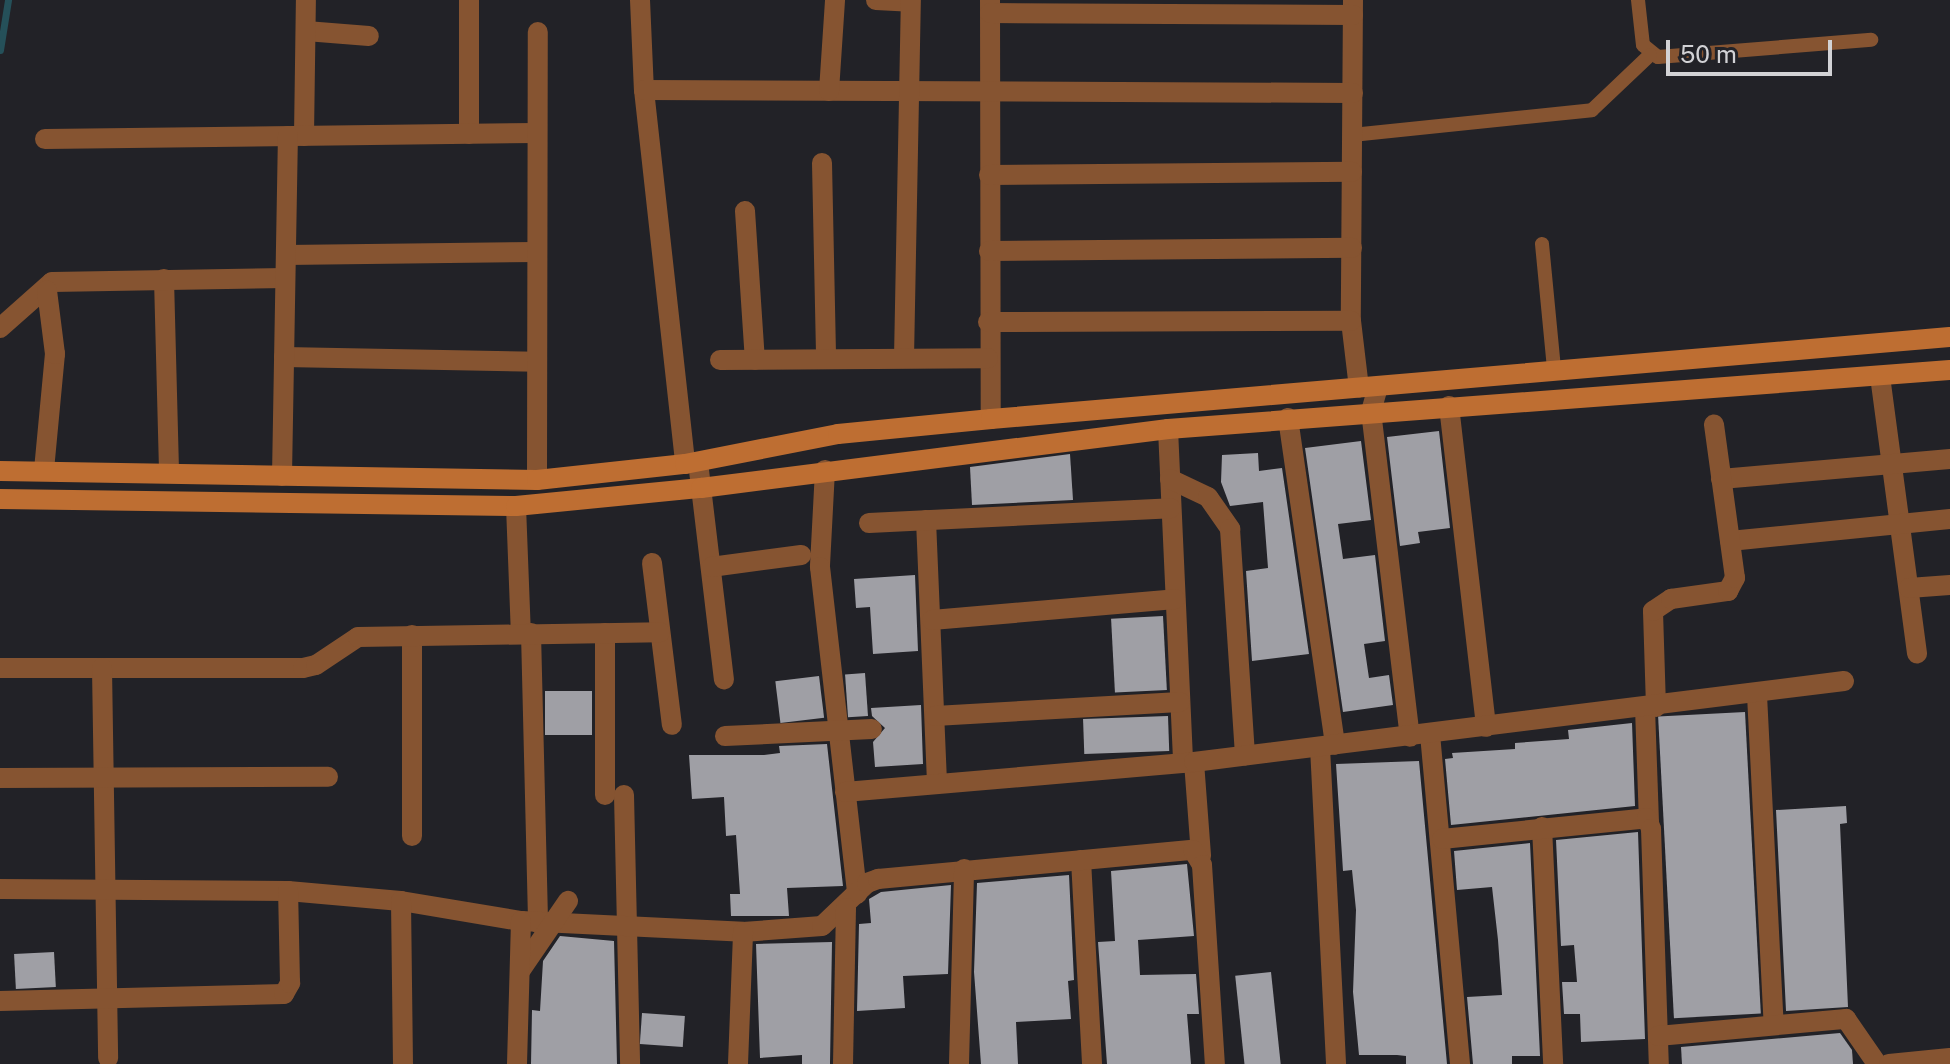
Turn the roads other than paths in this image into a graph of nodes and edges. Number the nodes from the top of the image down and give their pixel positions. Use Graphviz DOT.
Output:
graph roads {
  1 [pos="306,0"];
  2 [pos="469,0"];
  3 [pos="640,0"];
  4 [pos="835,0"];
  5 [pos="876,0"];
  6 [pos="1638,0"];
  7 [pos="910,1"];
  8 [pos="990,7"];
  9 [pos="1353,7"];
  10 [pos="306,31"];
  11 [pos="538,32"];
  12 [pos="369,36"];
  13 [pos="1871,40"];
  14 [pos="1650,55"];
  15 [pos="644,90"];
  16 [pos="829,91"];
  17 [pos="908,92"];
  18 [pos="989,93"];
  19 [pos="1353,93"];
  20 [pos="537,133"];
  21 [pos="469,134"];
  22 [pos="1352,135"];
  23 [pos="296,136"];
  24 [pos="45,139"];
  25 [pos="822,163"];
  26 [pos="1352,172"];
  27 [pos="989,175"];
  28 [pos="745,211"];
  29 [pos="1542,244"];
  30 [pos="1352,248"];
  31 [pos="989,251"];
  32 [pos="537,252"];
  33 [pos="286,255"];
  34 [pos="285,278"];
  35 [pos="164,279"];
  36 [pos="47,291"];
  37 [pos="1351,321"];
  38 [pos="988,322"];
  39 [pos="0,328"];
  40 [pos="1950,337"];
  41 [pos="284,357"];
  42 [pos="904,358"];
  43 [pos="988,358"];
  44 [pos="826,359"];
  45 [pos="720,360"];
  46 [pos="755,360"];
  47 [pos="537,362"];
  48 [pos="1554,369"];
  49 [pos="1950,370"];
  50 [pos="1880,376"];
  51 [pos="1369,387"];
  52 [pos="1449,406"];
  53 [pos="1371,411"];
  54 [pos="1288,418"];
  55 [pos="991,419"];
  56 [pos="1714,424"];
  57 [pos="1168,429"];
  58 [pos="1950,459"];
  59 [pos="692,463"];
  60 [pos="1892,463"];
  61 [pos="44,470"];
  62 [pos="825,470"];
  63 [pos="0,471"];
  64 [pos="169,471"];
  65 [pos="282,476"];
  66 [pos="1170,479"];
  67 [pos="1721,479"];
  68 [pos="537,480"];
  69 [pos="701,488"];
  70 [pos="0,499"];
  71 [pos="516,506"];
  72 [pos="1171,508"];
  73 [pos="1950,519"];
  74 [pos="926,520"];
  75 [pos="869,523"];
  76 [pos="1900,524"];
  77 [pos="1730,541"];
  78 [pos="801,555"];
  79 [pos="652,563"];
  80 [pos="711,567"];
  81 [pos="1950,585"];
  82 [pos="1909,588"];
  83 [pos="1175,599"];
  84 [pos="932,620"];
  85 [pos="660,632"];
  86 [pos="605,633"];
  87 [pos="526,634"];
  88 [pos="412,635"];
  89 [pos="1917,654"];
  90 [pos="0,668"];
  91 [pos="102,668"];
  92 [pos="724,679"];
  93 [pos="1844,681"];
  94 [pos="1757,695"];
  95 [pos="1180,702"];
  96 [pos="1650,708"];
  97 [pos="935,716"];
  98 [pos="672,725"];
  99 [pos="1486,727"];
  100 [pos="872,729"];
  101 [pos="838,731"];
  102 [pos="1420,735"];
  103 [pos="725,736"];
  104 [pos="1328,746"];
  105 [pos="1245,756"];
  106 [pos="1188,763"];
  107 [pos="328,777"];
  108 [pos="0,778"];
  109 [pos="103,778"];
  110 [pos="937,784"];
  111 [pos="845,792"];
  112 [pos="1649,823"];
  113 [pos="1542,827"];
  114 [pos="412,836"];
  115 [pos="1442,839"];
  116 [pos="1201,856"];
  117 [pos="1081,860"];
  118 [pos="964,869"];
  119 [pos="0,889"];
  120 [pos="104,889"];
  121 [pos="288,891"];
  122 [pos="401,901"];
  123 [pos="568,901"];
  124 [pos="851,901"];
  125 [pos="537,923"];
  126 [pos="630,930"];
  127 [pos="743,932"];
  128 [pos="520,971"];
  129 [pos="105,999"];
  130 [pos="0,1001"];
  131 [pos="1774,1025"];
  132 [pos="1658,1036"];
  133 [pos="108,1058"];
  134 [pos="1950,1058"];
  135 [pos="403,1064"];
  136 [pos="517,1064"];
  137 [pos="630,1064"];
  138 [pos="738,1064"];
  139 [pos="843,1064"];
  140 [pos="959,1064"];
  141 [pos="1092,1064"];
  142 [pos="1215,1064"];
  143 [pos="1336,1064"];
  144 [pos="1460,1064"];
  145 [pos="1553,1064"];
  146 [pos="1659,1064"];
  147 [pos="1877,1064"];
  148 [pos="1889,1064"];
  1 -- 10 [label="street"];
  2 -- 21 [label="street"];
  3 -- 15 [label="street"];
  4 -- 16 [label="street"];
  5 -- 7 [label="street"];
  6 -- 14 [label="lane"];
  7 -- 17 [label="street"];
  8 -- 9 [label="street"];
  8 -- 18 [label="street"];
  9 -- 19 [label="street"];
  10 -- 12 [label="street"];
  10 -- 23 [label="street"];
  11 -- 20 [label="street"];
  13 -- 14 [label="lane"];
  14 -- 22 [label="lane"];
  15 -- 16 [label="street"];
  15 -- 59 [label="street"];
  16 -- 17 [label="street"];
  17 -- 18 [label="street"];
  17 -- 42 [label="street"];
  18 -- 19 [label="street"];
  18 -- 27 [label="street"];
  19 -- 22 [label="street"];
  20 -- 21 [label="street"];
  20 -- 32 [label="street"];
  21 -- 23 [label="street"];
  22 -- 26 [label="street"];
  23 -- 24 [label="street"];
  23 -- 33 [label="street"];
  25 -- 44 [label="street"];
  26 -- 27 [label="street"];
  26 -- 30 [label="street"];
  27 -- 31 [label="street"];
  28 -- 46 [label="street"];
  29 -- 48 [label="lane"];
  30 -- 31 [label="street"];
  30 -- 37 [label="street"];
  31 -- 38 [label="street"];
  32 -- 33 [label="street"];
  32 -- 47 [label="street"];
  33 -- 34 [label="street"];
  34 -- 35 [label="street"];
  34 -- 41 [label="street"];
  35 -- 36 [label="street"];
  35 -- 64 [label="street"];
  36 -- 39 [label="street"];
  36 -- 61 [label="street"];
  37 -- 38 [label="street"];
  37 -- 51 [label="street"];
  38 -- 43 [label="street"];
  40 -- 48 [label="street"];
  41 -- 47 [label="street"];
  41 -- 65 [label="street"];
  42 -- 43 [label="street"];
  42 -- 44 [label="street"];
  43 -- 55 [label="street"];
  44 -- 46 [label="street"];
  45 -- 46 [label="street"];
  47 -- 68 [label="street"];
  48 -- 51 [label="street"];
  49 -- 50 [label="street"];
  50 -- 52 [label="street"];
  50 -- 60 [label="street"];
  51 -- 53 [label="street"];
  51 -- 55 [label="street"];
  52 -- 53 [label="street"];
  52 -- 99 [label="street"];
  53 -- 54 [label="street"];
  53 -- 102 [label="street"];
  54 -- 57 [label="street"];
  54 -- 104 [label="street"];
  55 -- 59 [label="street"];
  56 -- 67 [label="street"];
  57 -- 62 [label="street"];
  57 -- 66 [label="street"];
  58 -- 60 [label="street"];
  59 -- 68 [label="street"];
  59 -- 69 [label="street"];
  60 -- 67 [label="street"];
  60 -- 76 [label="street"];
  61 -- 63 [label="street"];
  61 -- 64 [label="street"];
  62 -- 69 [label="street"];
  62 -- 101 [label="street"];
  64 -- 65 [label="street"];
  65 -- 68 [label="street"];
  66 -- 72 [label="street"];
  66 -- 105 [label="street"];
  67 -- 77 [label="street"];
  69 -- 71 [label="street"];
  69 -- 80 [label="street"];
  70 -- 71 [label="street"];
  71 -- 87 [label="street"];
  72 -- 74 [label="street"];
  72 -- 83 [label="street"];
  73 -- 76 [label="street"];
  74 -- 75 [label="street"];
  74 -- 84 [label="street"];
  76 -- 77 [label="street"];
  76 -- 82 [label="street"];
  77 -- 96 [label="street"];
  78 -- 80 [label="street"];
  79 -- 85 [label="street"];
  80 -- 92 [label="street"];
  81 -- 82 [label="street"];
  82 -- 89 [label="street"];
  83 -- 84 [label="street"];
  83 -- 95 [label="street"];
  84 -- 97 [label="street"];
  85 -- 86 [label="street"];
  85 -- 98 [label="street"];
  86 -- 87 [label="street"];
  86 -- 126 [label="street"];
  87 -- 88 [label="street"];
  87 -- 125 [label="street"];
  88 -- 91 [label="street"];
  88 -- 114 [label="street"];
  90 -- 91 [label="street"];
  91 -- 109 [label="street"];
  93 -- 94 [label="street"];
  94 -- 96 [label="street"];
  94 -- 131 [label="street"];
  95 -- 97 [label="street"];
  95 -- 106 [label="street"];
  96 -- 99 [label="street"];
  96 -- 112 [label="street"];
  97 -- 110 [label="street"];
  99 -- 102 [label="street"];
  100 -- 101 [label="street"];
  101 -- 103 [label="street"];
  101 -- 111 [label="street"];
  102 -- 104 [label="street"];
  102 -- 115 [label="street"];
  104 -- 105 [label="street"];
  104 -- 143 [label="street"];
  105 -- 106 [label="street"];
  106 -- 110 [label="street"];
  106 -- 116 [label="street"];
  107 -- 109 [label="street"];
  108 -- 109 [label="street"];
  109 -- 120 [label="street"];
  110 -- 111 [label="street"];
  111 -- 124 [label="street"];
  112 -- 113 [label="street"];
  112 -- 132 [label="street"];
  113 -- 115 [label="street"];
  113 -- 145 [label="street"];
  115 -- 144 [label="street"];
  116 -- 117 [label="street"];
  116 -- 142 [label="street"];
  117 -- 118 [label="street"];
  117 -- 141 [label="street"];
  118 -- 124 [label="street"];
  118 -- 140 [label="street"];
  119 -- 120 [label="street"];
  120 -- 121 [label="street"];
  120 -- 129 [label="street"];
  121 -- 122 [label="street"];
  121 -- 129 [label="street"];
  122 -- 125 [label="street"];
  122 -- 135 [label="street"];
  123 -- 125 [label="street"];
  124 -- 127 [label="street"];
  124 -- 139 [label="street"];
  125 -- 126 [label="street"];
  125 -- 128 [label="street"];
  125 -- 128 [label="street"];
  126 -- 127 [label="street"];
  126 -- 137 [label="street"];
  127 -- 138 [label="street"];
  128 -- 136 [label="street"];
  129 -- 130 [label="street"];
  129 -- 133 [label="street"];
  131 -- 132 [label="street"];
  131 -- 147 [label="street"];
  132 -- 146 [label="street"];
  134 -- 148 [label="street"];
}
